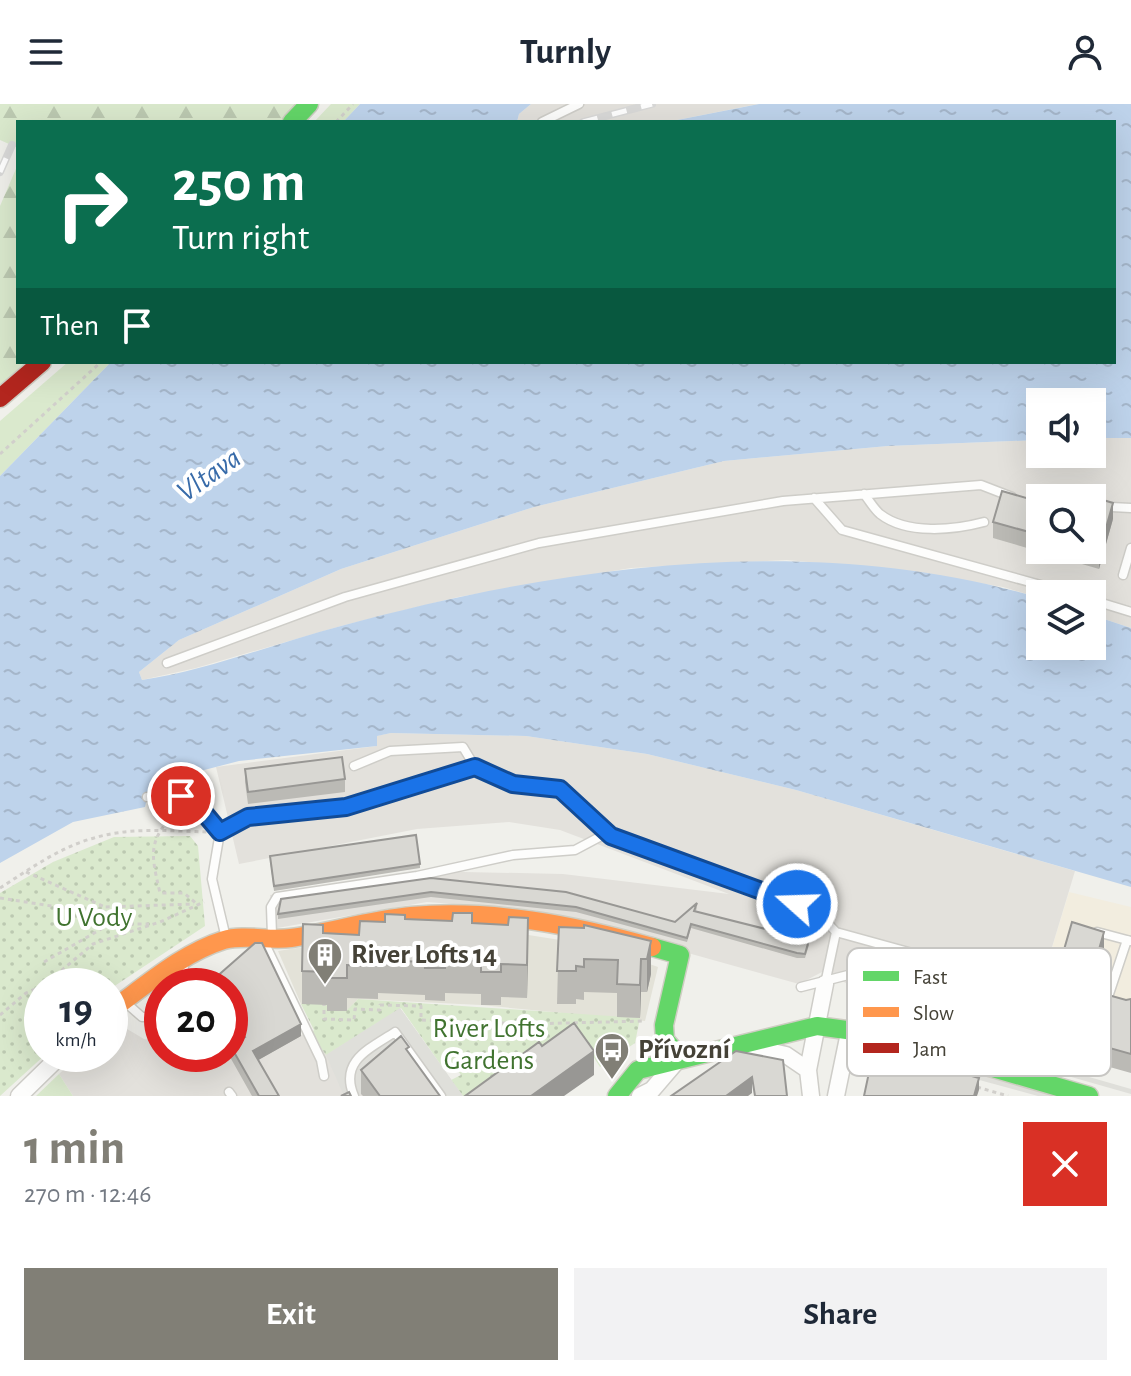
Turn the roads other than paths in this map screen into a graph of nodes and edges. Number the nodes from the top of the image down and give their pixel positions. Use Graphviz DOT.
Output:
graph roads {
  1 [pos="309,104"];
  2 [pos="579,104"];
  3 [pos="294,120"];
  4 [pos="546,120"];
  5 [pos="40,364"];
  6 [pos="0,398"];
  7 [pos="864,494"];
  8 [pos="814,498"];
  9 [pos="1026,500"];
  10 [pos="1106,507"];
  11 [pos="1131,508"];
  12 [pos="984,522"];
  13 [pos="1131,548"];
  14 [pos="1123,575"];
  15 [pos="1026,581"];
  16 [pos="1106,604"];
  17 [pos="1131,612"];
  18 [pos="167,663"];
  19 [pos="354,766"];
  20 [pos="475,767"];
  21 [pos="147,797"];
  22 [pos="220,832"];
  23 [pos="607,833"];
  24 [pos="1081,927"];
  25 [pos="836,932"];
  26 [pos="227,939"];
  27 [pos="267,940"];
  28 [pos="1129,941"];
  29 [pos="894,948"];
  30 [pos="184,961"];
  31 [pos="184,968"];
  32 [pos="847,976"];
  33 [pos="825,984"];
  34 [pos="801,987"];
  35 [pos="1111,994"];
  36 [pos="128,999"];
  37 [pos="817,1026"];
  38 [pos="847,1028"];
  39 [pos="847,1043"];
  40 [pos="736,1044"];
  41 [pos="680,1057"];
  42 [pos="808,1070"];
  43 [pos="44,1072"];
  44 [pos="324,1076"];
  45 [pos="1019,1076"];
  46 [pos="19,1096"];
  47 [pos="354,1096"];
  48 [pos="441,1096"];
  49 [pos="617,1096"];
  50 [pos="640,1096"];
  51 [pos="811,1096"];
  52 [pos="836,1096"];
  53 [pos="1089,1096"];
  1 -- 3 [label="street"];
  2 -- 4 [label="lane"];
  5 -- 6 [label="street"];
  7 -- 8 [label="lane"];
  7 -- 9 [label="lane"];
  7 -- 12 [label="lane"];
  8 -- 15 [label="lane"];
  8 -- 18 [label="lane"];
  10 -- 11 [label="lane"];
  13 -- 14 [label="lane"];
  16 -- 17 [label="lane"];
  19 -- 20 [label="lane"];
  20 -- 22 [label="lane"];
  20 -- 23 [label="lane"];
  21 -- 22 [label="lane"];
  22 -- 26 [label="lane"];
  23 -- 25 [label="lane"];
  23 -- 27 [label="lane"];
  24 -- 28 [label="lane"];
  25 -- 29 [label="lane"];
  25 -- 33 [label="lane"];
  26 -- 27 [label="street"];
  26 -- 30 [label="street"];
  27 -- 41 [label="street"];
  27 -- 44 [label="lane"];
  28 -- 35 [label="lane"];
  30 -- 31 [label="lane"];
  30 -- 36 [label="street"];
  32 -- 33 [label="lane"];
  33 -- 34 [label="lane"];
  33 -- 37 [label="street"];
  37 -- 38 [label="street"];
  37 -- 40 [label="street"];
  37 -- 42 [label="street"];
  39 -- 52 [label="street"];
  40 -- 41 [label="street"];
  40 -- 42 [label="street"];
  41 -- 49 [label="street"];
  41 -- 50 [label="street"];
  42 -- 51 [label="street"];
  43 -- 46 [label="street"];
  45 -- 53 [label="street"];
  47 -- 48 [label="lane"];
}
